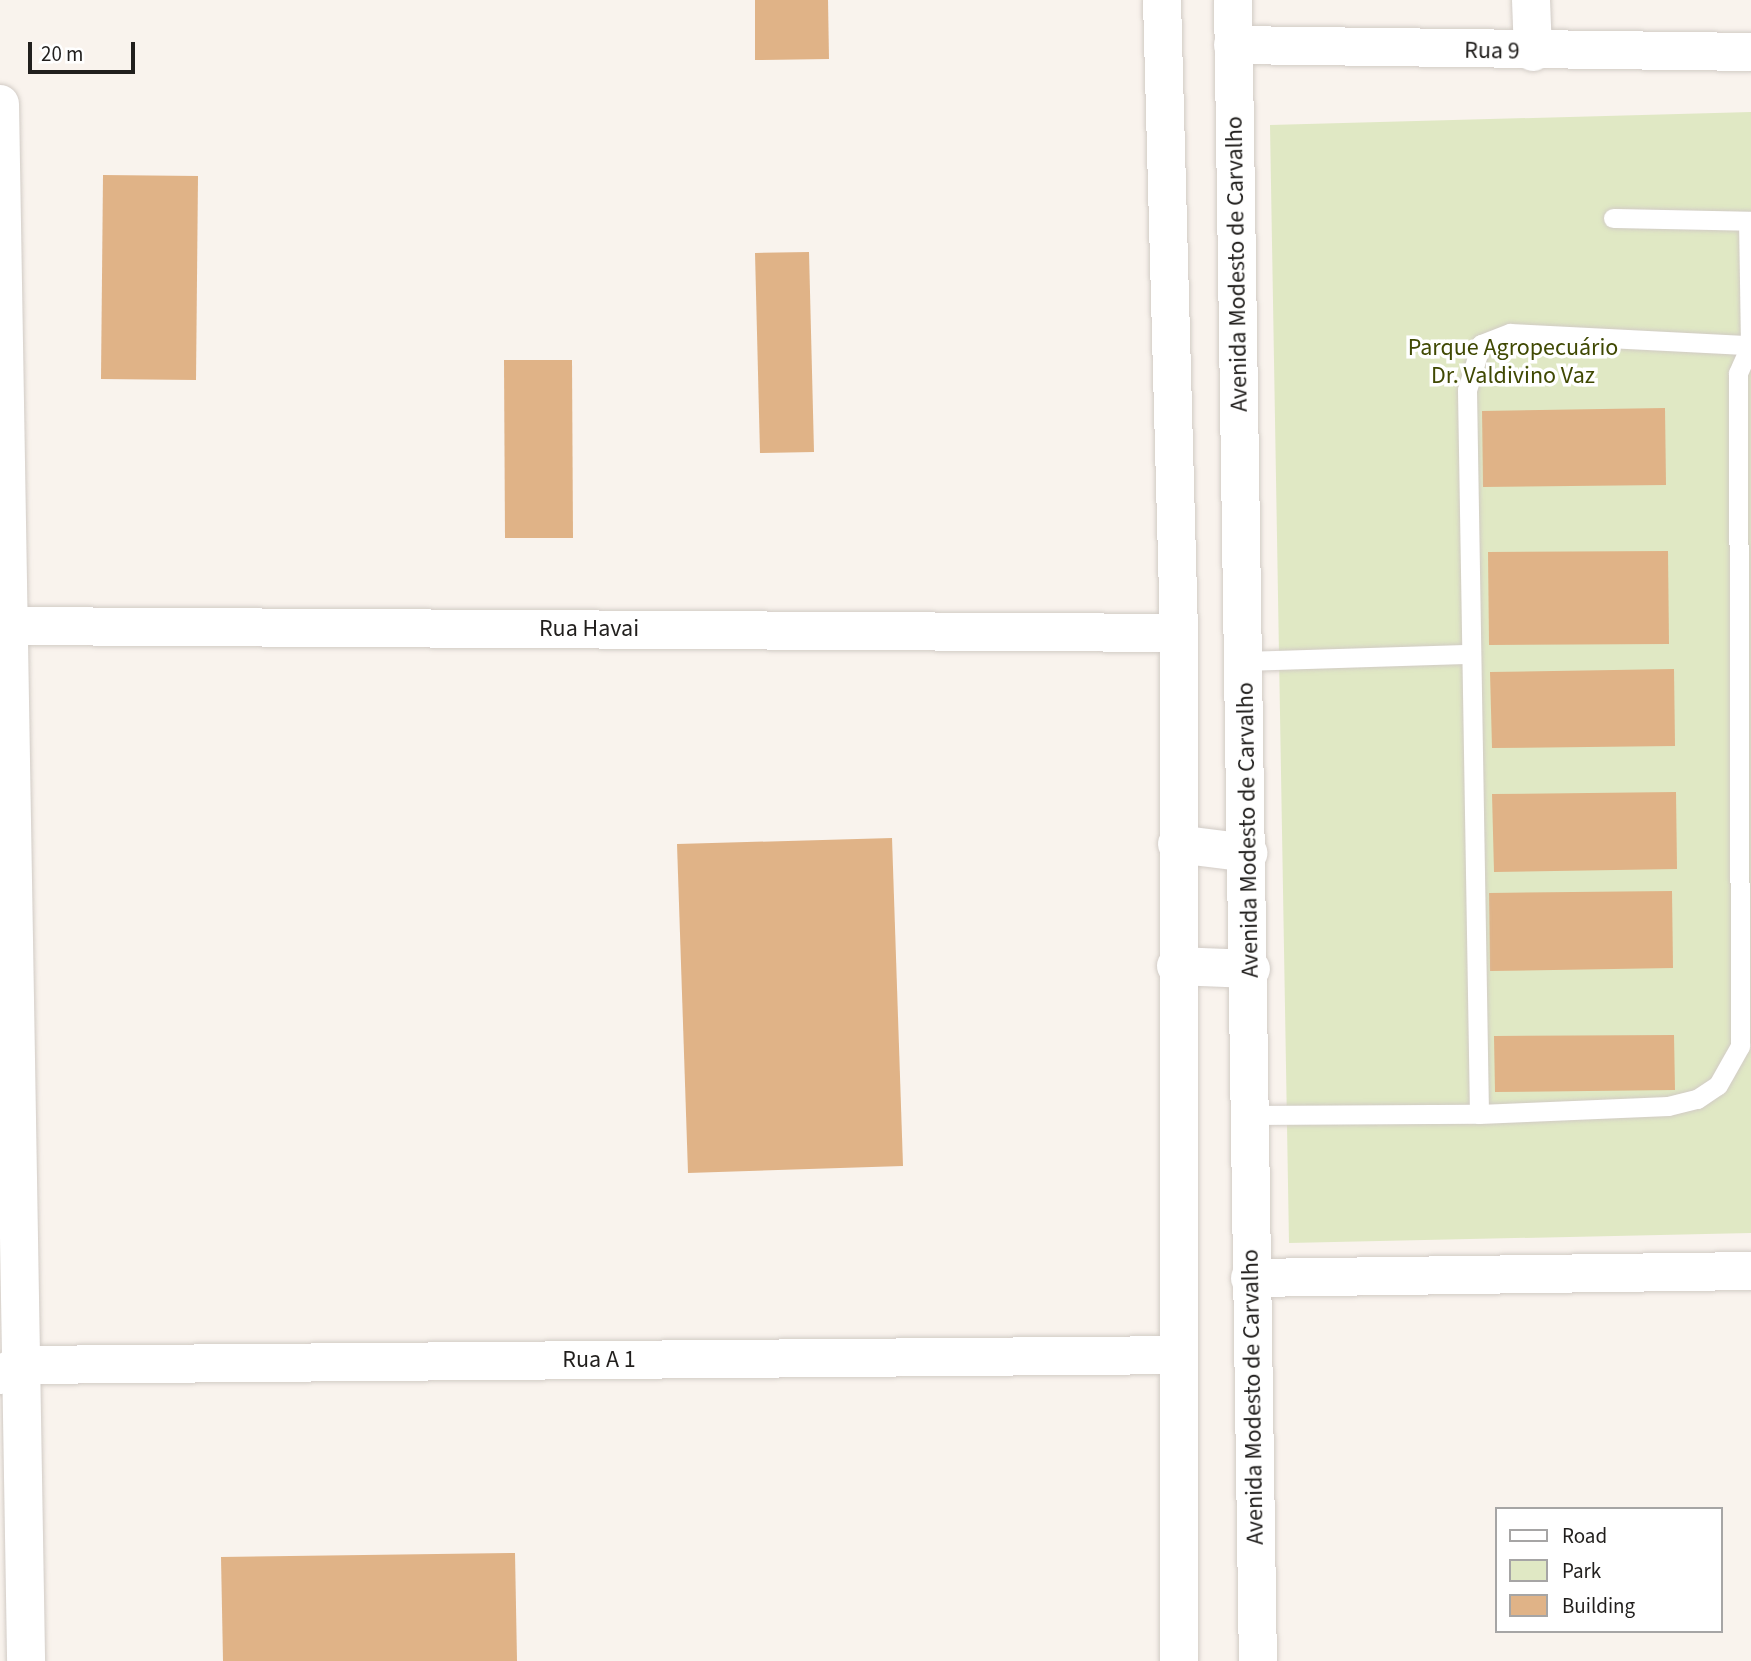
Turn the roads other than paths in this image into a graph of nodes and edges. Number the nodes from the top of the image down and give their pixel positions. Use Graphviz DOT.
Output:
graph roads {
  1 [pos="1162,0"];
  2 [pos="1233,0"];
  3 [pos="1531,0"];
  4 [pos="1233,45"];
  5 [pos="1533,52"];
  6 [pos="1751,52"];
  7 [pos="0,104"];
  8 [pos="1,159"];
  9 [pos="1613,218"];
  10 [pos="1750,221"];
  11 [pos="1751,345"];
  12 [pos="4,468"];
  13 [pos="3,628"];
  14 [pos="1179,633"];
  15 [pos="1471,654"];
  16 [pos="1244,661"];
  17 [pos="1177,844"];
  18 [pos="1248,853"];
  19 [pos="1176,966"];
  20 [pos="1251,969"];
  21 [pos="1745,987"];
  22 [pos="1479,1114"];
  23 [pos="1250,1115"];
  24 [pos="1751,1271"];
  25 [pos="1250,1279"];
  26 [pos="1179,1356"];
  27 [pos="10,1370"];
  28 [pos="26,1661"];
  29 [pos="1179,1661"];
  30 [pos="1258,1661"];
  1 -- 14 [label="street"];
  2 -- 4 [label="street, Avenida Modesto de Carvalho"];
  3 -- 5 [label="street"];
  4 -- 5 [label="street, Rua 9"];
  4 -- 16 [label="street, Avenida Modesto de Carvalho"];
  5 -- 6 [label="street, Rua 9"];
  7 -- 8 [label="street"];
  8 -- 12 [label="street"];
  9 -- 10 [label="lane"];
  10 -- 11 [label="lane"];
  11 -- 15 [label="lane"];
  11 -- 21 [label="lane"];
  12 -- 13 [label="street"];
  13 -- 14 [label="street, Rua Havai"];
  13 -- 27 [label="street"];
  14 -- 17 [label="street"];
  15 -- 16 [label="lane"];
  15 -- 22 [label="lane"];
  16 -- 18 [label="street, Avenida Modesto de Carvalho"];
  17 -- 18 [label="street"];
  17 -- 19 [label="street"];
  18 -- 20 [label="street, Avenida Modesto de Carvalho"];
  19 -- 20 [label="street"];
  19 -- 26 [label="street"];
  20 -- 23 [label="street, Avenida Modesto de Carvalho"];
  21 -- 22 [label="lane"];
  22 -- 23 [label="lane"];
  23 -- 25 [label="street, Avenida Modesto de Carvalho"];
  24 -- 25 [label="street"];
  25 -- 30 [label="street, Avenida Modesto de Carvalho"];
  26 -- 27 [label="street, Rua A 1"];
  26 -- 29 [label="street"];
  27 -- 28 [label="street"];
}
